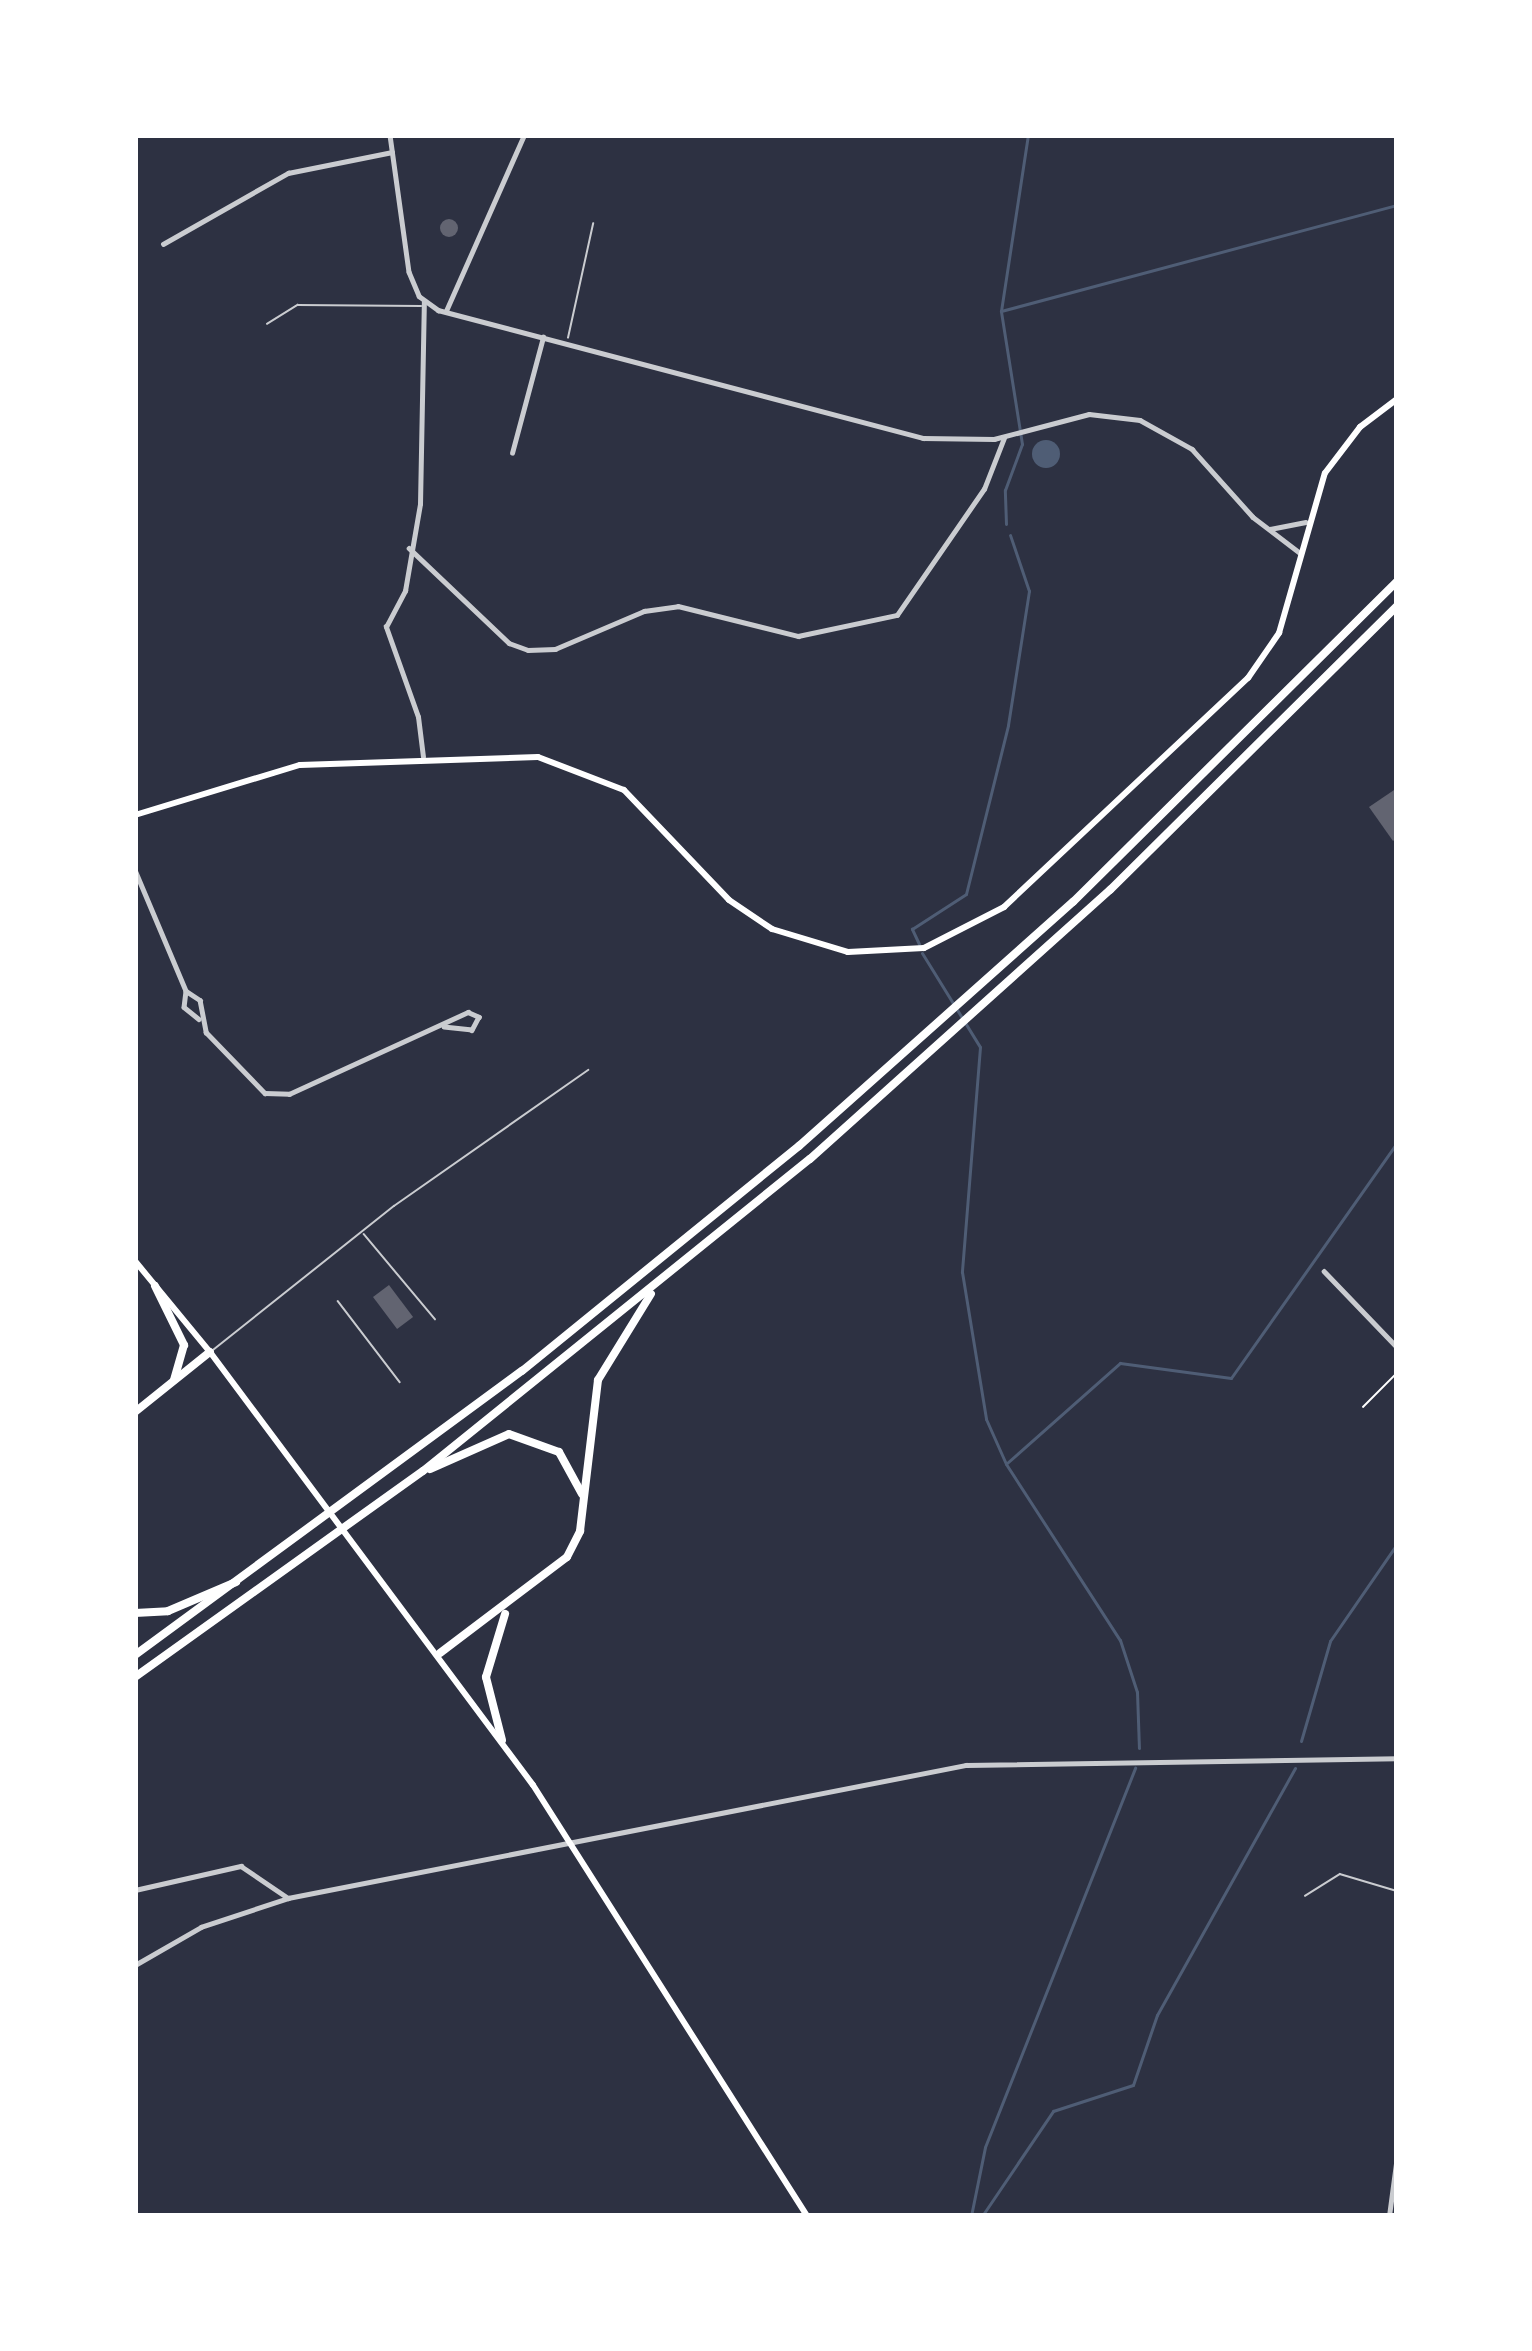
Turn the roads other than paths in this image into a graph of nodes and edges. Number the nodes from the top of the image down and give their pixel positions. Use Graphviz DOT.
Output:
graph roads {
  1 [pos="390,135"];
  2 [pos="524,135"];
  3 [pos="392,152"];
  4 [pos="593,224"];
  5 [pos="163,244"];
  6 [pos="423,304"];
  7 [pos="445,313"];
  8 [pos="267,324"];
  9 [pos="543,337"];
  10 [pos="568,342"];
  11 [pos="1397,399"];
  12 [pos="1004,437"];
  13 [pos="512,453"];
  14 [pos="1305,521"];
  15 [pos="1270,529"];
  16 [pos="410,548"];
  17 [pos="1299,552"];
  18 [pos="1397,581"];
  19 [pos="1397,606"];
  20 [pos="423,757"];
  21 [pos="135,815"];
  22 [pos="135,870"];
  23 [pos="186,992"];
  24 [pos="200,1019"];
  25 [pos="444,1028"];
  26 [pos="588,1070"];
  27 [pos="361,1232"];
  28 [pos="135,1262"];
  29 [pos="1324,1271"];
  30 [pos="155,1286"];
  31 [pos="656,1287"];
  32 [pos="338,1301"];
  33 [pos="435,1319"];
  34 [pos="1397,1347"];
  35 [pos="209,1352"];
  36 [pos="174,1380"];
  37 [pos="400,1382"];
  38 [pos="135,1412"];
  39 [pos="423,1471"];
  40 [pos="584,1501"];
  41 [pos="243,1580"];
  42 [pos="508,1607"];
  43 [pos="135,1613"];
  44 [pos="440,1653"];
  45 [pos="135,1655"];
  46 [pos="135,1676"];
  47 [pos="502,1741"];
  48 [pos="1397,1758"];
  49 [pos="135,1890"];
  50 [pos="1397,1891"];
  51 [pos="1305,1896"];
  52 [pos="289,1898"];
  53 [pos="135,1965"];
  54 [pos="1397,2156"];
  55 [pos="807,2216"];
  56 [pos="1389,2216"];
  1 -- 3 [label="street"];
  2 -- 7 [label="street"];
  3 -- 5 [label="street"];
  3 -- 6 [label="street"];
  4 -- 10 [label="lane"];
  6 -- 7 [label="street"];
  6 -- 8 [label="lane"];
  6 -- 16 [label="street"];
  7 -- 9 [label="street"];
  9 -- 10 [label="street"];
  9 -- 13 [label="street"];
  10 -- 12 [label="street"];
  11 -- 14 [label="main road"];
  12 -- 15 [label="street"];
  12 -- 16 [label="street"];
  14 -- 15 [label="street"];
  14 -- 17 [label="main road"];
  15 -- 17 [label="street"];
  16 -- 20 [label="street"];
  17 -- 20 [label="main road"];
  18 -- 41 [label="highway"];
  19 -- 31 [label="highway"];
  20 -- 21 [label="main road"];
  22 -- 23 [label="street"];
  23 -- 24 [label="street"];
  23 -- 24 [label="street"];
  24 -- 25 [label="street"];
  25 -- 25 [label="street"];
  26 -- 27 [label="lane"];
  27 -- 33 [label="lane"];
  27 -- 35 [label="lane"];
  28 -- 30 [label="main road"];
  29 -- 34 [label="street"];
  30 -- 35 [label="main road"];
  30 -- 36 [label="highway"];
  31 -- 39 [label="highway"];
  31 -- 40 [label="highway"];
  32 -- 37 [label="lane"];
  35 -- 36 [label="highway"];
  35 -- 44 [label="main road"];
  36 -- 38 [label="highway"];
  39 -- 40 [label="highway"];
  39 -- 46 [label="highway"];
  40 -- 42 [label="highway"];
  41 -- 43 [label="highway"];
  41 -- 45 [label="highway"];
  42 -- 44 [label="highway"];
  42 -- 47 [label="highway"];
  44 -- 47 [label="main road"];
  47 -- 55 [label="main road"];
  48 -- 52 [label="street"];
  49 -- 52 [label="street"];
  50 -- 51 [label="lane"];
  52 -- 53 [label="street"];
  54 -- 56 [label="street"];
}
